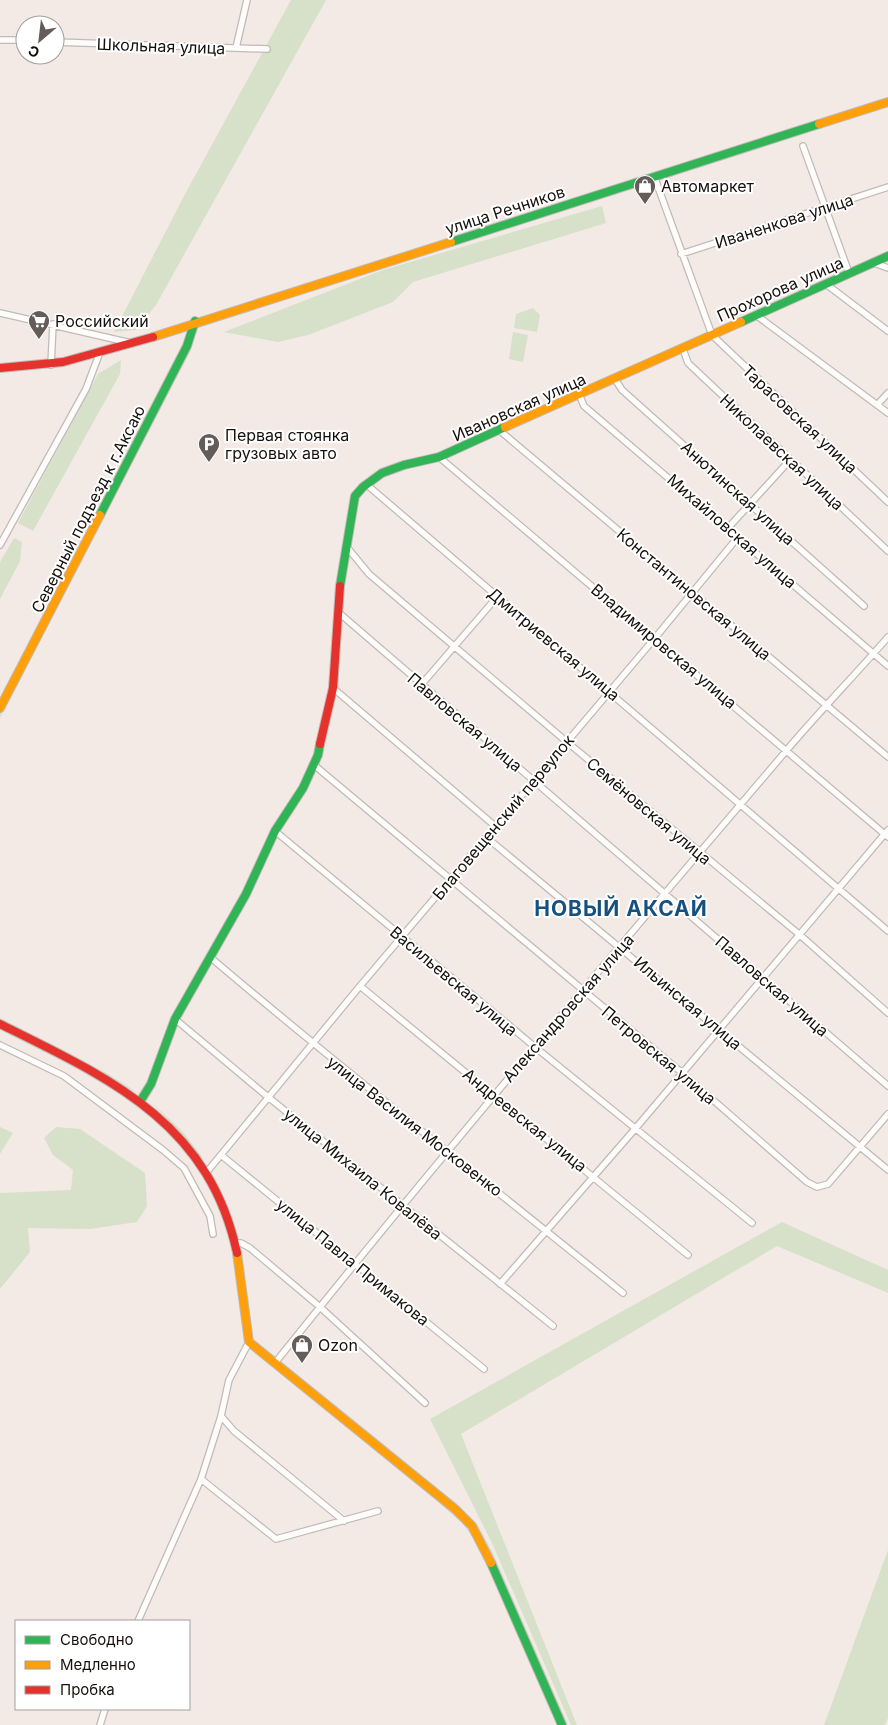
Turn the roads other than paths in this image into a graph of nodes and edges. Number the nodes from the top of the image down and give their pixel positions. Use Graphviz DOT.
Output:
graph roads {
  1 [pos="247,0"];
  2 [pos="0,40"];
  3 [pos="15,40"];
  4 [pos="65,42"];
  5 [pos="236,48"];
  6 [pos="267,50"];
  7 [pos="888,102"];
  8 [pos="803,146"];
  9 [pos="654,176"];
  10 [pos="888,187"];
  11 [pos="826,208"];
  12 [pos="681,254"];
  13 [pos="888,256"];
  14 [pos="872,263"];
  15 [pos="888,268"];
  16 [pos="849,273"];
  17 [pos="826,284"];
  18 [pos="0,313"];
  19 [pos="756,315"];
  20 [pos="195,321"];
  21 [pos="53,324"];
  22 [pos="888,331"];
  23 [pos="712,335"];
  24 [pos="131,342"];
  25 [pos="683,349"];
  26 [pos="100,352"];
  27 [pos="51,365"];
  28 [pos="0,368"];
  29 [pos="615,379"];
  30 [pos="888,393"];
  31 [pos="579,394"];
  32 [pos="877,405"];
  33 [pos="888,413"];
  34 [pos="499,430"];
  35 [pos="440,458"];
  36 [pos="790,460"];
  37 [pos="366,484"];
  38 [pos="888,502"];
  39 [pos="751,504"];
  40 [pos="728,528"];
  41 [pos="738,537"];
  42 [pos="0,545"];
  43 [pos="346,546"];
  44 [pos="888,551"];
  45 [pos="692,593"];
  46 [pos="497,597"];
  47 [pos="864,606"];
  48 [pos="338,612"];
  49 [pos="888,637"];
  50 [pos="655,638"];
  51 [pos="454,646"];
  52 [pos="874,653"];
  53 [pos="888,666"];
  54 [pos="421,685"];
  55 [pos="333,688"];
  56 [pos="610,691"];
  57 [pos="827,705"];
  58 [pos="0,708"];
  59 [pos="567,742"];
  60 [pos="787,751"];
  61 [pos="888,757"];
  62 [pos="314,765"];
  63 [pos="534,780"];
  64 [pos="741,806"];
  65 [pos="495,826"];
  66 [pos="275,831"];
  67 [pos="887,834"];
  68 [pos="486,837"];
  69 [pos="701,853"];
  70 [pos="449,880"];
  71 [pos="839,887"];
  72 [pos="666,893"];
  73 [pos="888,931"];
  74 [pos="800,935"];
  75 [pos="401,937"];
  76 [pos="622,948"];
  77 [pos="210,957"];
  78 [pos="763,979"];
  79 [pos="360,986"];
  80 [pos="583,992"];
  81 [pos="888,1013"];
  82 [pos="176,1019"];
  83 [pos="0,1024"];
  84 [pos="719,1029"];
  85 [pos="0,1045"];
  86 [pos="313,1045"];
  87 [pos="534,1047"];
  88 [pos="682,1072"];
  89 [pos="888,1086"];
  90 [pos="494,1095"];
  91 [pos="268,1097"];
  92 [pos="141,1100"];
  93 [pos="888,1114"];
  94 [pos="635,1129"];
  95 [pos="860,1147"];
  96 [pos="448,1151"];
  97 [pos="221,1155"];
  98 [pos="888,1170"];
  99 [pos="206,1173"];
  100 [pos="594,1175"];
  101 [pos="402,1205"];
  102 [pos="752,1224"];
  103 [pos="546,1231"];
  104 [pos="213,1234"];
  105 [pos="234,1242"];
  106 [pos="688,1255"];
  107 [pos="355,1264"];
  108 [pos="500,1284"];
  109 [pos="623,1293"];
  110 [pos="320,1307"];
  111 [pos="553,1326"];
  112 [pos="249,1342"];
  113 [pos="275,1363"];
  114 [pos="484,1369"];
  115 [pos="425,1403"];
  116 [pos="221,1416"];
  117 [pos="200,1479"];
  118 [pos="378,1512"];
  119 [pos="344,1522"];
  120 [pos="138,1620"];
  121 [pos="105,1710"];
  122 [pos="100,1725"];
  123 [pos="562,1725"];
  1 -- 5 [label="street"];
  2 -- 3 [label="street"];
  4 -- 5 [label="street, Школьная улица"];
  5 -- 6 [label="street, Школьная улица"];
  7 -- 9 [label="street, улица Речников"];
  8 -- 11 [label="street"];
  9 -- 12 [label="street"];
  9 -- 20 [label="street, улица Речников"];
  10 -- 11 [label="street, Иваненкова улица"];
  11 -- 12 [label="street, Иваненкова улица"];
  11 -- 16 [label="street"];
  12 -- 23 [label="street"];
  13 -- 14 [label="street, Прохорова улица"];
  14 -- 15 [label="street"];
  14 -- 16 [label="street, Прохорова улица"];
  16 -- 17 [label="street, Прохорова улица"];
  17 -- 19 [label="street, Прохорова улица"];
  17 -- 22 [label="street"];
  18 -- 21 [label="street"];
  19 -- 23 [label="street, Прохорова улица"];
  19 -- 32 [label="street"];
  20 -- 24 [label="street, улица Речников"];
  20 -- 58 [label="street, Северный подъезд к г.Аксаю"];
  21 -- 24 [label="street"];
  21 -- 27 [label="street"];
  23 -- 25 [label="street, Прохорова улица"];
  23 -- 38 [label="street, Тарасовская улица"];
  24 -- 26 [label="street, улица Речников"];
  25 -- 29 [label="street, Ивановская улица"];
  25 -- 36 [label="street, Николаевская улица"];
  26 -- 27 [label="street, улица Речников"];
  26 -- 42 [label="street"];
  27 -- 28 [label="street, улица Речников"];
  29 -- 31 [label="street, Ивановская улица"];
  29 -- 39 [label="street, Анютинская улица"];
  30 -- 32 [label="street"];
  31 -- 34 [label="street, Ивановская улица"];
  31 -- 40 [label="street, Михайловская улица"];
  32 -- 33 [label="street"];
  34 -- 35 [label="street, Ивановская улица"];
  34 -- 45 [label="street, Константиновская улица"];
  35 -- 37 [label="street, Ивановская улица"];
  35 -- 50 [label="street, Владимировская улица"];
  36 -- 39 [label="street"];
  36 -- 44 [label="street, Николаевская улица"];
  37 -- 43 [label="street"];
  37 -- 46 [label="street, Дмитриевская улица"];
  39 -- 40 [label="street"];
  39 -- 47 [label="street, Анютинская улица"];
  40 -- 41 [label="street, Михайловская улица"];
  41 -- 45 [label="street, Благовещенский переулок"];
  41 -- 52 [label="street, Михайловская улица"];
  43 -- 48 [label="street"];
  43 -- 51 [label="street, Семёновская улица"];
  45 -- 50 [label="street, Благовещенский переулок"];
  45 -- 57 [label="street, Константиновская улица"];
  46 -- 51 [label="street"];
  46 -- 56 [label="street, Дмитриевская улица"];
  48 -- 54 [label="street, Павловская улица"];
  48 -- 55 [label="street"];
  49 -- 52 [label="street, Александровская улица"];
  50 -- 56 [label="street, Благовещенский переулок"];
  50 -- 60 [label="street, Владимировская улица"];
  51 -- 54 [label="street"];
  51 -- 59 [label="street, Семёновская улица"];
  52 -- 53 [label="street, Михайловская улица"];
  52 -- 57 [label="street, Александровская улица"];
  54 -- 63 [label="street, Павловская улица"];
  55 -- 62 [label="street"];
  55 -- 65 [label="street"];
  56 -- 59 [label="street, Благовещенский переулок"];
  56 -- 64 [label="street, Дмитриевская улица"];
  57 -- 60 [label="street, Александровская улица"];
  57 -- 61 [label="street, Константиновская улица"];
  59 -- 63 [label="street, Благовещенский переулок"];
  59 -- 69 [label="street, Семёновская улица"];
  60 -- 64 [label="street, Александровская улица"];
  60 -- 67 [label="street, Владимировская улица"];
  62 -- 66 [label="street"];
  62 -- 70 [label="street, Петровская улица"];
  63 -- 65 [label="street, Благовещенский переулок"];
  63 -- 72 [label="street, Павловская улица"];
  64 -- 69 [label="street, Александровская улица"];
  64 -- 71 [label="street, Дмитриевская улица"];
  65 -- 68 [label="street, Благовещенский переулок"];
  66 -- 75 [label="street, Васильевская улица"];
  66 -- 77 [label="street"];
  67 -- 71 [label="street"];
  68 -- 70 [label="street, Благовещенский переулок"];
  68 -- 76 [label="street, Ильинская улица"];
  69 -- 72 [label="street, Александровская улица"];
  69 -- 74 [label="street, Семёновская улица"];
  70 -- 75 [label="street, Благовещенский переулок"];
  70 -- 80 [label="street, Петровская улица"];
  71 -- 73 [label="street, Дмитриевская улица"];
  71 -- 74 [label="street"];
  72 -- 76 [label="street, Александровская улица"];
  72 -- 78 [label="street, Павловская улица"];
  74 -- 78 [label="street"];
  74 -- 81 [label="street, Семёновская улица"];
  75 -- 79 [label="street, Благовещенский переулок"];
  75 -- 87 [label="street, Васильевская улица"];
  76 -- 80 [label="street, Александровская улица"];
  76 -- 84 [label="street, Ильинская улица"];
  77 -- 82 [label="street"];
  77 -- 86 [label="street, улица Василия Московенко"];
  78 -- 84 [label="street"];
  78 -- 89 [label="street, Павловская улица"];
  79 -- 86 [label="street, Благовещенский переулок"];
  79 -- 90 [label="street, Андреевская улица"];
  80 -- 87 [label="street, Александровская улица"];
  80 -- 88 [label="street, Петровская улица"];
  82 -- 91 [label="street, улица Михаила Ковалёва"];
  82 -- 92 [label="street"];
  83 -- 92 [label="street"];
  84 -- 88 [label="street"];
  84 -- 95 [label="street, Ильинская улица"];
  85 -- 104 [label="street"];
  86 -- 91 [label="street, Благовещенский переулок"];
  86 -- 96 [label="street, улица Василия Московенко"];
  87 -- 90 [label="street, Александровская улица"];
  87 -- 94 [label="street, Васильевская улица"];
  88 -- 94 [label="street"];
  88 -- 95 [label="street, Петровская улица"];
  90 -- 96 [label="street, Александровская улица"];
  90 -- 100 [label="street, Андреевская улица"];
  91 -- 97 [label="street, Благовещенский переулок"];
  91 -- 101 [label="street, улица Михаила Ковалёва"];
  92 -- 99 [label="street"];
  93 -- 95 [label="street"];
  94 -- 100 [label="street"];
  94 -- 102 [label="street, Васильевская улица"];
  95 -- 98 [label="street, Ильинская улица"];
  96 -- 101 [label="street, Александровская улица"];
  96 -- 103 [label="street, улица Василия Московенко"];
  97 -- 99 [label="street, Благовещенский переулок"];
  97 -- 107 [label="street, улица Павла Примакова"];
  99 -- 105 [label="street"];
  100 -- 103 [label="street"];
  100 -- 106 [label="street, Андреевская улица"];
  101 -- 107 [label="street, Александровская улица"];
  101 -- 108 [label="street, улица Михаила Ковалёва"];
  103 -- 108 [label="street"];
  103 -- 109 [label="street, улица Василия Московенко"];
  105 -- 110 [label="street"];
  105 -- 112 [label="street"];
  107 -- 110 [label="street, Александровская улица"];
  107 -- 114 [label="street, улица Павла Примакова"];
  108 -- 111 [label="street, улица Михаила Ковалёва"];
  110 -- 113 [label="street, Александровская улица"];
  110 -- 115 [label="street"];
  112 -- 113 [label="street"];
  112 -- 116 [label="street"];
  113 -- 123 [label="street"];
  116 -- 117 [label="street"];
  116 -- 119 [label="street"];
  117 -- 119 [label="street"];
  117 -- 120 [label="street"];
  118 -- 119 [label="street"];
  121 -- 122 [label="street"];
}
